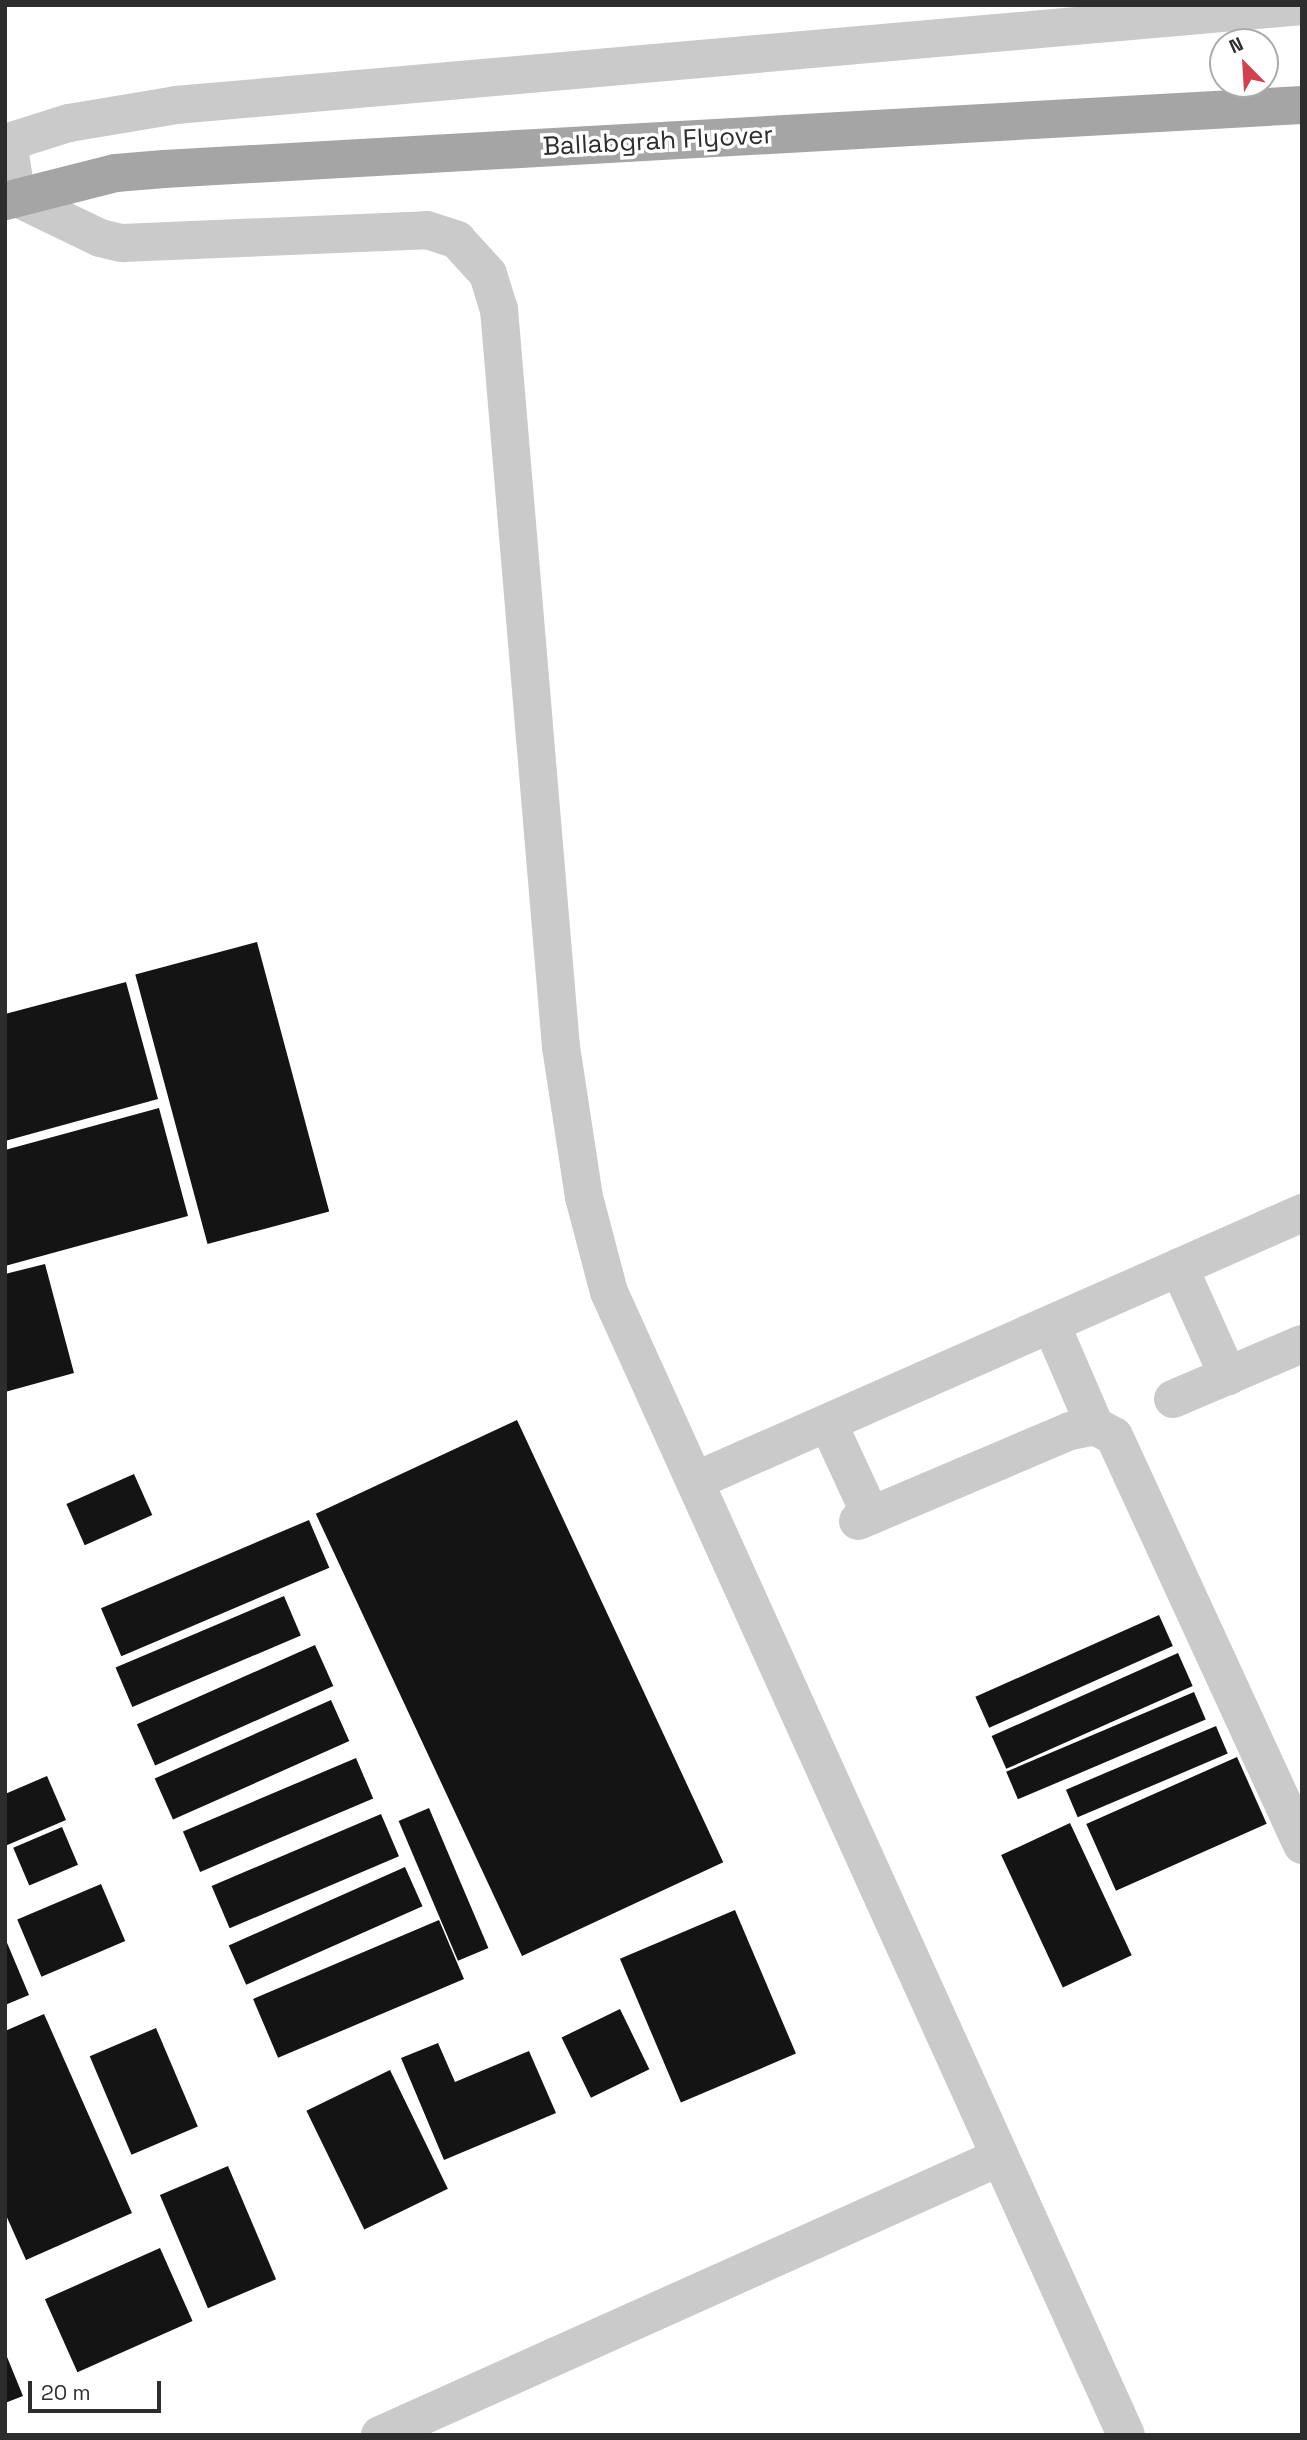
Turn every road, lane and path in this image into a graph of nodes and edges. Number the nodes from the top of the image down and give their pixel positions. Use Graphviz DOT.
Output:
graph roads {
  1 [pos="1302,6"];
  2 [pos="1302,105"];
  3 [pos="7,142"];
  4 [pos="11,200"];
  5 [pos="1302,1213"];
  6 [pos="1179,1267"];
  7 [pos="1051,1324"];
  8 [pos="1302,1344"];
  9 [pos="1228,1376"];
  10 [pos="1173,1399"];
  11 [pos="828,1423"];
  12 [pos="1095,1426"];
  13 [pos="695,1481"];
  14 [pos="1302,1845"];
  15 [pos="1000,2157"];
  16 [pos="380,2435"];
  17 [pos="1126,2435"];
  1 -- 3 [label="street"];
  2 -- 4 [label="main road, Ballabgrah Flyover"];
  3 -- 4 [label="street"];
  4 -- 13 [label="street"];
  5 -- 6 [label="street"];
  6 -- 7 [label="street"];
  6 -- 9 [label="street"];
  7 -- 11 [label="street"];
  7 -- 12 [label="street"];
  8 -- 9 [label="street"];
  9 -- 10 [label="street"];
  11 -- 12 [label="street"];
  11 -- 13 [label="street"];
  12 -- 14 [label="street"];
  13 -- 15 [label="street"];
  15 -- 16 [label="street"];
  15 -- 17 [label="street"];
}
